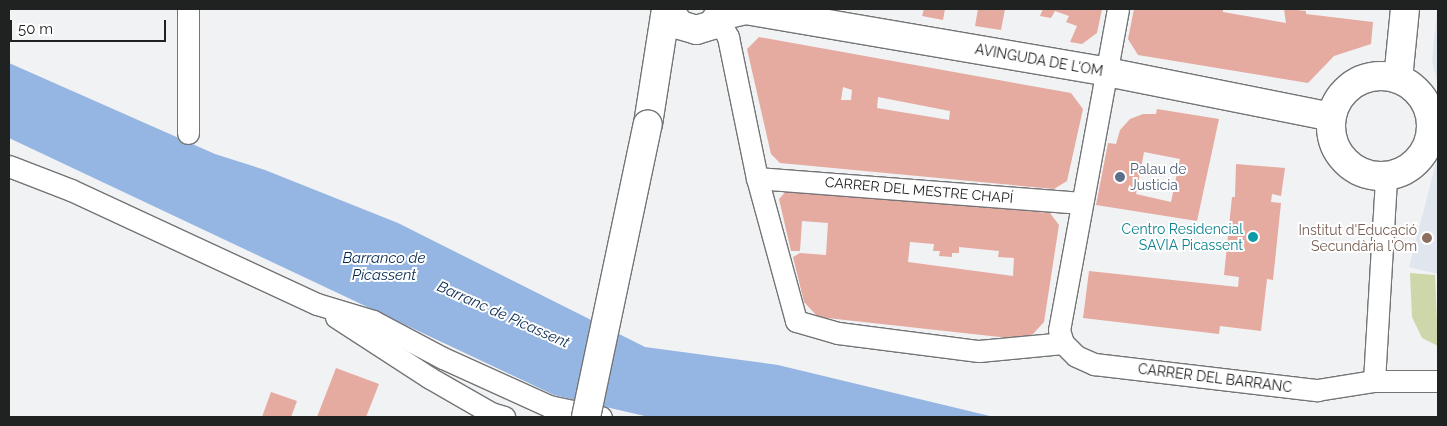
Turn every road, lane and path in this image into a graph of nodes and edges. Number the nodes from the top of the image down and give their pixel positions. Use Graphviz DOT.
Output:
graph roads {
  1 [pos="188,9"];
  2 [pos="667,9"];
  3 [pos="1118,9"];
  4 [pos="1405,9"];
  5 [pos="724,15"];
  6 [pos="658,64"];
  7 [pos="1107,72"];
  8 [pos="1398,79"];
  9 [pos="1332,117"];
  10 [pos="188,133"];
  11 [pos="9,166"];
  12 [pos="1386,176"];
  13 [pos="757,178"];
  14 [pos="1081,203"];
  15 [pos="317,304"];
  16 [pos="1063,343"];
  17 [pos="1374,381"];
  18 [pos="1438,381"];
  19 [pos="504,417"];
  20 [pos="586,417"];
  21 [pos="601,417"];
  1 -- 10 [label="street"];
  2 -- 5 [label="street, AVINGUDA DE L'OM"];
  2 -- 6 [label="street"];
  3 -- 7 [label="street"];
  4 -- 8 [label="street"];
  5 -- 6 [label="street"];
  5 -- 7 [label="street, AVINGUDA DE L'OM"];
  5 -- 13 [label="street"];
  6 -- 20 [label="street, bridge"];
  7 -- 9 [label="street, AVINGUDA DE L'OM"];
  7 -- 14 [label="street"];
  8 -- 9 [label="street"];
  8 -- 12 [label="street"];
  9 -- 12 [label="street"];
  11 -- 15 [label="street"];
  12 -- 17 [label="street"];
  13 -- 14 [label="street, CARRER DEL MESTRE CHAPÍ"];
  13 -- 16 [label="street"];
  14 -- 16 [label="street"];
  15 -- 19 [label="street"];
  15 -- 21 [label="street"];
  16 -- 17 [label="street, CARRER DEL BARRANC"];
  17 -- 18 [label="street, CARRER DEL BARRANC"];
}
